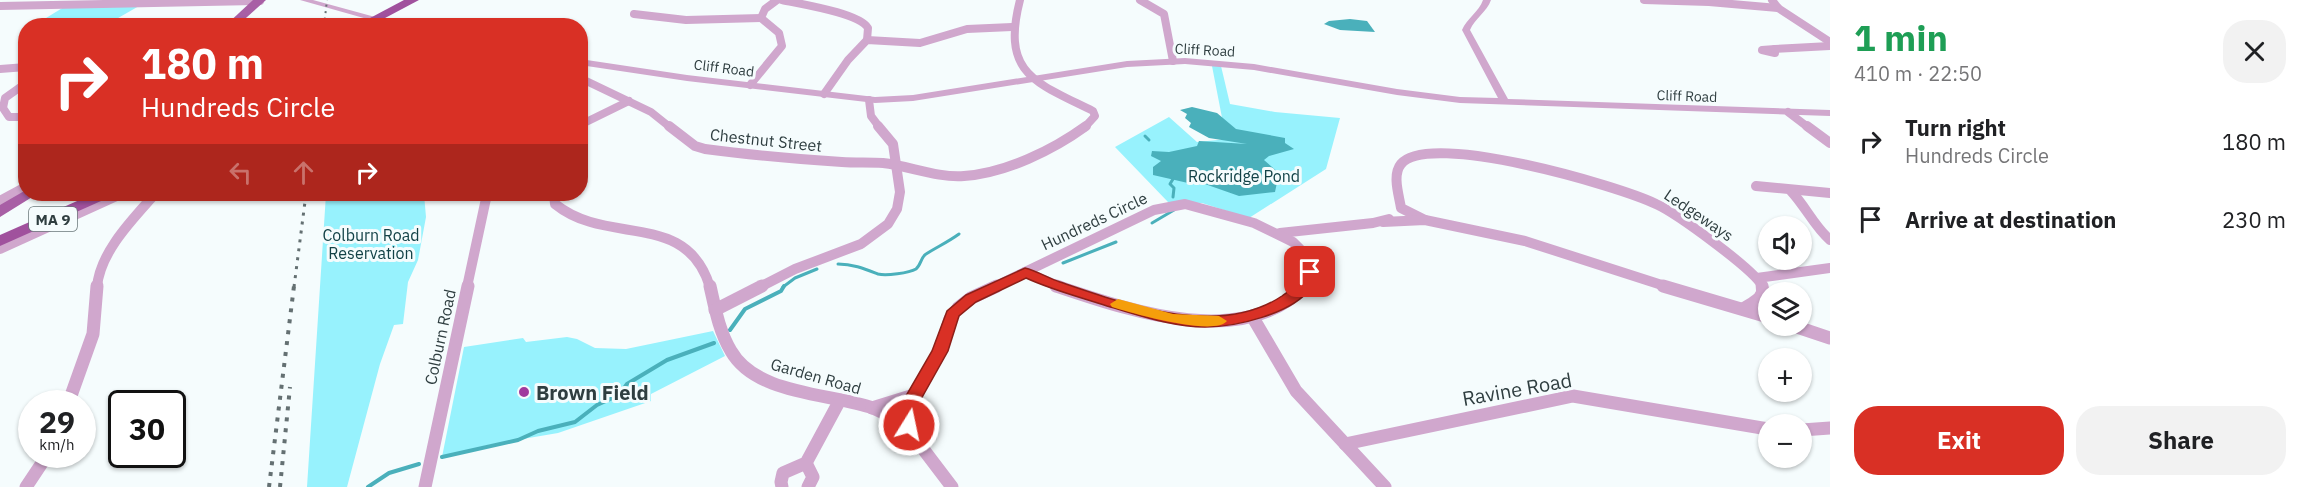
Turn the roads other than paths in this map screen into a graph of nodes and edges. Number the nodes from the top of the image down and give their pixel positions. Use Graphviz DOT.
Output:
graph roads {
  1 [pos="260,0"];
  2 [pos="413,0"];
  3 [pos="423,0"];
  4 [pos="777,0"];
  5 [pos="782,0"];
  6 [pos="832,0"];
  7 [pos="1020,0"];
  8 [pos="1140,0"];
  9 [pos="1487,0"];
  10 [pos="1644,0"];
  11 [pos="1772,0"];
  12 [pos="308,1"];
  13 [pos="166,2"];
  14 [pos="0,6"];
  15 [pos="820,8"];
  16 [pos="1779,8"];
  17 [pos="393,12"];
  18 [pos="634,14"];
  19 [pos="240,18"];
  20 [pos="375,18"];
  21 [pos="380,18"];
  22 [pos="761,18"];
  23 [pos="1012,27"];
  24 [pos="867,40"];
  25 [pos="1830,44"];
  26 [pos="1775,49"];
  27 [pos="1173,61"];
  28 [pos="588,63"];
  29 [pos="18,68"];
  30 [pos="0,69"];
  31 [pos="1033,79"];
  32 [pos="588,82"];
  33 [pos="750,85"];
  34 [pos="18,88"];
  35 [pos="824,94"];
  36 [pos="870,100"];
  37 [pos="629,101"];
  38 [pos="1506,103"];
  39 [pos="18,112"];
  40 [pos="1788,112"];
  41 [pos="1830,113"];
  42 [pos="6,114"];
  43 [pos="18,117"];
  44 [pos="588,121"];
  45 [pos="1830,143"];
  46 [pos="895,165"];
  47 [pos="1756,186"];
  48 [pos="1791,191"];
  49 [pos="18,193"];
  50 [pos="1830,193"];
  51 [pos="18,199"];
  52 [pos="76,201"];
  53 [pos="89,201"];
  54 [pos="106,201"];
  55 [pos="149,201"];
  56 [pos="486,201"];
  57 [pos="555,201"];
  58 [pos="3,205"];
  59 [pos="1400,207"];
  60 [pos="1425,220"];
  61 [pos="1383,222"];
  62 [pos="1280,233"];
  63 [pos="0,234"];
  64 [pos="1830,240"];
  65 [pos="0,241"];
  66 [pos="0,249"];
  67 [pos="1830,268"];
  68 [pos="1025,272"];
  69 [pos="1757,278"];
  70 [pos="1743,309"];
  71 [pos="715,310"];
  72 [pos="1758,314"];
  73 [pos="1252,316"];
  74 [pos="1812,332"];
  75 [pos="1830,338"];
  76 [pos="73,390"];
  77 [pos="914,395"];
  78 [pos="840,400"];
  79 [pos="872,408"];
  80 [pos="1758,427"];
  81 [pos="1830,428"];
  82 [pos="1812,429"];
  83 [pos="910,433"];
  84 [pos="1345,444"];
  85 [pos="806,463"];
  86 [pos="39,468"];
  87 [pos="26,487"];
  88 [pos="425,487"];
  89 [pos="782,487"];
  90 [pos="808,487"];
  91 [pos="952,487"];
  92 [pos="1385,487"];
  1 -- 13 [label="street"];
  1 -- 19 [label="main road"];
  2 -- 17 [label="highway"];
  3 -- 17 [label="highway"];
  4 -- 22 [label="street"];
  5 -- 15 [label="street"];
  6 -- 15 [label="street"];
  7 -- 23 [label="street"];
  8 -- 27 [label="street"];
  9 -- 38 [label="street"];
  10 -- 16 [label="street"];
  11 -- 16 [label="street"];
  12 -- 20 [label="street"];
  13 -- 14 [label="street"];
  15 -- 24 [label="street"];
  16 -- 25 [label="street"];
  17 -- 21 [label="highway"];
  18 -- 22 [label="street"];
  22 -- 33 [label="street"];
  23 -- 24 [label="street"];
  23 -- 31 [label="street"];
  24 -- 35 [label="street"];
  25 -- 26 [label="street"];
  27 -- 31 [label="street, Cliff Road"];
  27 -- 38 [label="street, Cliff Road"];
  28 -- 33 [label="street, Cliff Road"];
  29 -- 30 [label="street"];
  31 -- 36 [label="street, Cliff Road"];
  31 -- 46 [label="street, Chestnut Street"];
  32 -- 37 [label="street, Chestnut Street"];
  33 -- 35 [label="street, Cliff Road"];
  34 -- 42 [label="street"];
  35 -- 36 [label="street, Cliff Road"];
  36 -- 46 [label="street"];
  37 -- 44 [label="street"];
  37 -- 46 [label="street, Chestnut Street"];
  38 -- 40 [label="street, Cliff Road"];
  39 -- 42 [label="street"];
  40 -- 41 [label="street, Cliff Road"];
  40 -- 45 [label="street"];
  42 -- 43 [label="street"];
  46 -- 71 [label="street"];
  47 -- 48 [label="street"];
  48 -- 50 [label="street"];
  48 -- 64 [label="street"];
  49 -- 58 [label="street"];
  51 -- 58 [label="main road"];
  52 -- 63 [label="highway, MA 9"];
  53 -- 65 [label="highway, MA 9"];
  54 -- 66 [label="street"];
  55 -- 76 [label="street"];
  56 -- 88 [label="street, Colburn Road"];
  57 -- 71 [label="street, Garden Road"];
  59 -- 60 [label="street"];
  59 -- 61 [label="street"];
  59 -- 69 [label="street, Ledgeways"];
  60 -- 61 [label="street"];
  60 -- 70 [label="street"];
  61 -- 62 [label="street"];
  62 -- 68 [label="street, Hundreds Circle"];
  62 -- 73 [label="street, Hundreds Circle"];
  67 -- 69 [label="street"];
  68 -- 73 [label="street, Hundreds Circle"];
  68 -- 77 [label="street"];
  69 -- 70 [label="street"];
  70 -- 72 [label="street"];
  71 -- 78 [label="street, Garden Road"];
  73 -- 84 [label="street"];
  74 -- 75 [label="street"];
  77 -- 79 [label="street"];
  77 -- 83 [label="street"];
  78 -- 79 [label="street, Garden Road"];
  78 -- 85 [label="street"];
  79 -- 83 [label="street, Garden Road"];
  80 -- 84 [label="street, Ravine Road"];
  81 -- 82 [label="street"];
  83 -- 91 [label="street, Garden Road"];
  84 -- 92 [label="street"];
  85 -- 89 [label="street"];
  85 -- 90 [label="street"];
  86 -- 87 [label="street"];
}
